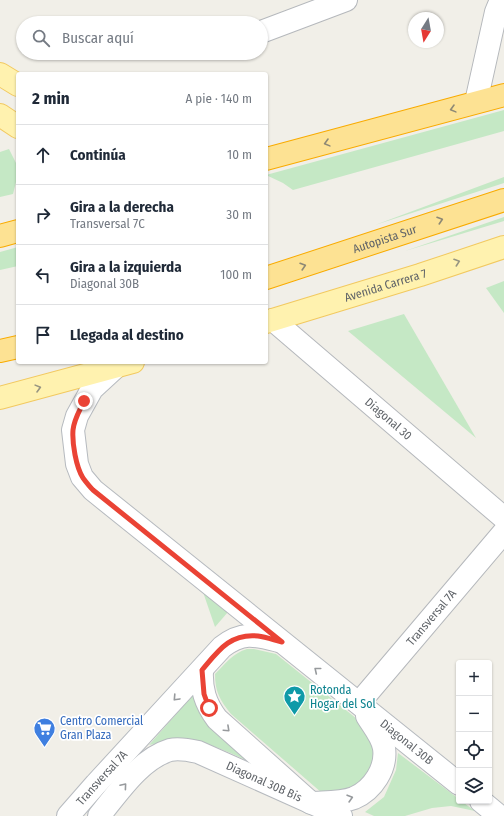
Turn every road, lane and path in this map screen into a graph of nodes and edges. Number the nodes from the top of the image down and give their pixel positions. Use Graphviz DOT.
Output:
graph roads {
  1 [pos="346,0"];
  2 [pos="501,0"];
  3 [pos="313,7"];
  4 [pos="268,29"];
  5 [pos="504,95"];
  6 [pos="476,102"];
  7 [pos="0,115"];
  8 [pos="16,126"];
  9 [pos="268,158"];
  10 [pos="504,200"];
  11 [pos="16,232"];
  12 [pos="0,236"];
  13 [pos="504,247"];
  14 [pos="268,277"];
  15 [pos="269,321"];
  16 [pos="16,348"];
  17 [pos="0,352"];
  18 [pos="125,364"];
  19 [pos="0,398"];
  20 [pos="504,518"];
  21 [pos="504,532"];
  22 [pos="282,642"];
  23 [pos="202,670"];
  24 [pos="358,703"];
  25 [pos="187,750"];
  26 [pos="456,782"];
  27 [pos="312,803"];
  28 [pos="485,804"];
  29 [pos="68,816"];
  30 [pos="99,816"];
  31 [pos="341,816"];
  32 [pos="499,816"];
  1 -- 3 [label="main road"];
  2 -- 6 [label="main road"];
  3 -- 4 [label="main road"];
  5 -- 6 [label="highway"];
  6 -- 9 [label="highway, one-way"];
  7 -- 8 [label="main road"];
  14 -- 10 [label="highway, Autopista Sur, one-way"];
  11 -- 12 [label="highway"];
  15 -- 13 [label="main road, Avenida Carrera 7, one-way"];
  15 -- 20 [label="main road, Diagonal 30"];
  16 -- 17 [label="highway"];
  19 -- 18 [label="main road, one-way"];
  18 -- 22 [label="main road, Diagonal 30B"];
  21 -- 24 [label="main road, Transversal 7A"];
  22 -- 23 [label="main road, Transversal 7A"];
  24 -- 22 [label="main road, Diagonal 30B, one-way"];
  23 -- 27 [label="main road, one-way"];
  23 -- 29 [label="main road, Transversal 7A, one-way"];
  24 -- 26 [label="main road, Diagonal 30B"];
  27 -- 24 [label="main road, one-way"];
  25 -- 27 [label="main road, Diagonal 30B Bis"];
  30 -- 25 [label="main road, Transversal 7A, one-way"];
  27 -- 31 [label="main road, Diagonal 30B Bis"];
  28 -- 32 [label="main road"];
}
